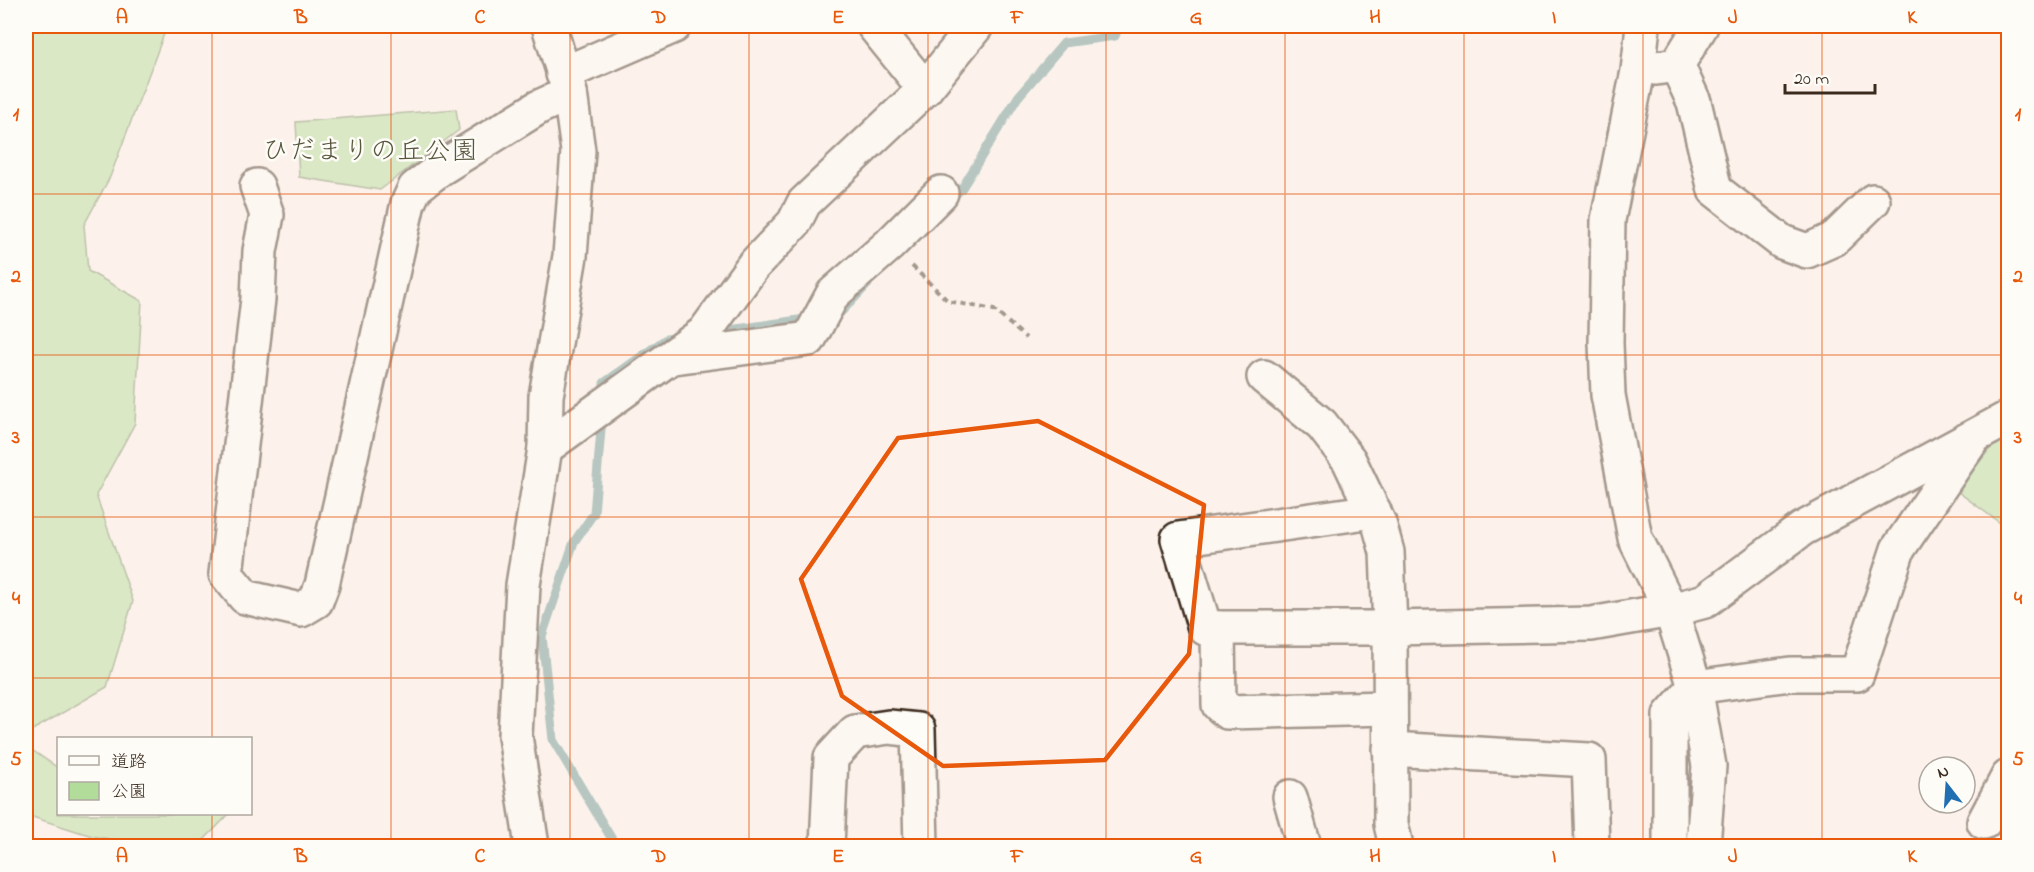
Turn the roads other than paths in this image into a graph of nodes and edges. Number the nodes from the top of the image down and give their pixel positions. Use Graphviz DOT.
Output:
graph roads {
  1 [pos="549,26"];
  2 [pos="674,26"];
  3 [pos="874,26"];
  4 [pos="976,26"];
  5 [pos="1643,26"];
  6 [pos="1701,26"];
  7 [pos="1677,65"];
  8 [pos="1638,71"];
  9 [pos="566,83"];
  10 [pos="925,89"];
  11 [pos="257,186"];
  12 [pos="941,193"];
  13 [pos="1873,201"];
  14 [pos="671,357"];
  15 [pos="1264,377"];
  16 [pos="2008,418"];
  17 [pos="1974,436"];
  18 [pos="545,448"];
  19 [pos="1374,511"];
  20 [pos="1671,610"];
  21 [pos="1218,628"];
  22 [pos="1390,628"];
  23 [pos="1695,687"];
  24 [pos="1390,708"];
  25 [pos="1390,749"];
  26 [pos="2008,777"];
  27 [pos="1290,797"];
  28 [pos="1984,822"];
  29 [pos="532,846"];
  30 [pos="827,846"];
  31 [pos="921,846"];
  32 [pos="1304,846"];
  33 [pos="1396,846"];
  34 [pos="1592,846"];
  35 [pos="1670,846"];
  36 [pos="1703,846"];
  1 -- 9 [label="street"];
  2 -- 9 [label="street"];
  3 -- 10 [label="street"];
  4 -- 10 [label="street"];
  5 -- 8 [label="street"];
  6 -- 7 [label="street"];
  7 -- 8 [label="street"];
  7 -- 13 [label="street"];
  8 -- 20 [label="street"];
  9 -- 11 [label="street"];
  9 -- 18 [label="street"];
  10 -- 14 [label="street"];
  12 -- 14 [label="street"];
  14 -- 18 [label="street"];
  15 -- 19 [label="street"];
  16 -- 17 [label="street"];
  17 -- 20 [label="street"];
  17 -- 23 [label="street"];
  18 -- 29 [label="street"];
  19 -- 21 [label="street"];
  19 -- 22 [label="street"];
  20 -- 22 [label="street"];
  20 -- 23 [label="street"];
  21 -- 22 [label="street"];
  21 -- 24 [label="street"];
  22 -- 24 [label="street"];
  23 -- 35 [label="street"];
  23 -- 36 [label="street"];
  24 -- 25 [label="street"];
  25 -- 33 [label="street"];
  25 -- 34 [label="street"];
  26 -- 28 [label="street"];
  27 -- 32 [label="street"];
  30 -- 31 [label="street"];
}
